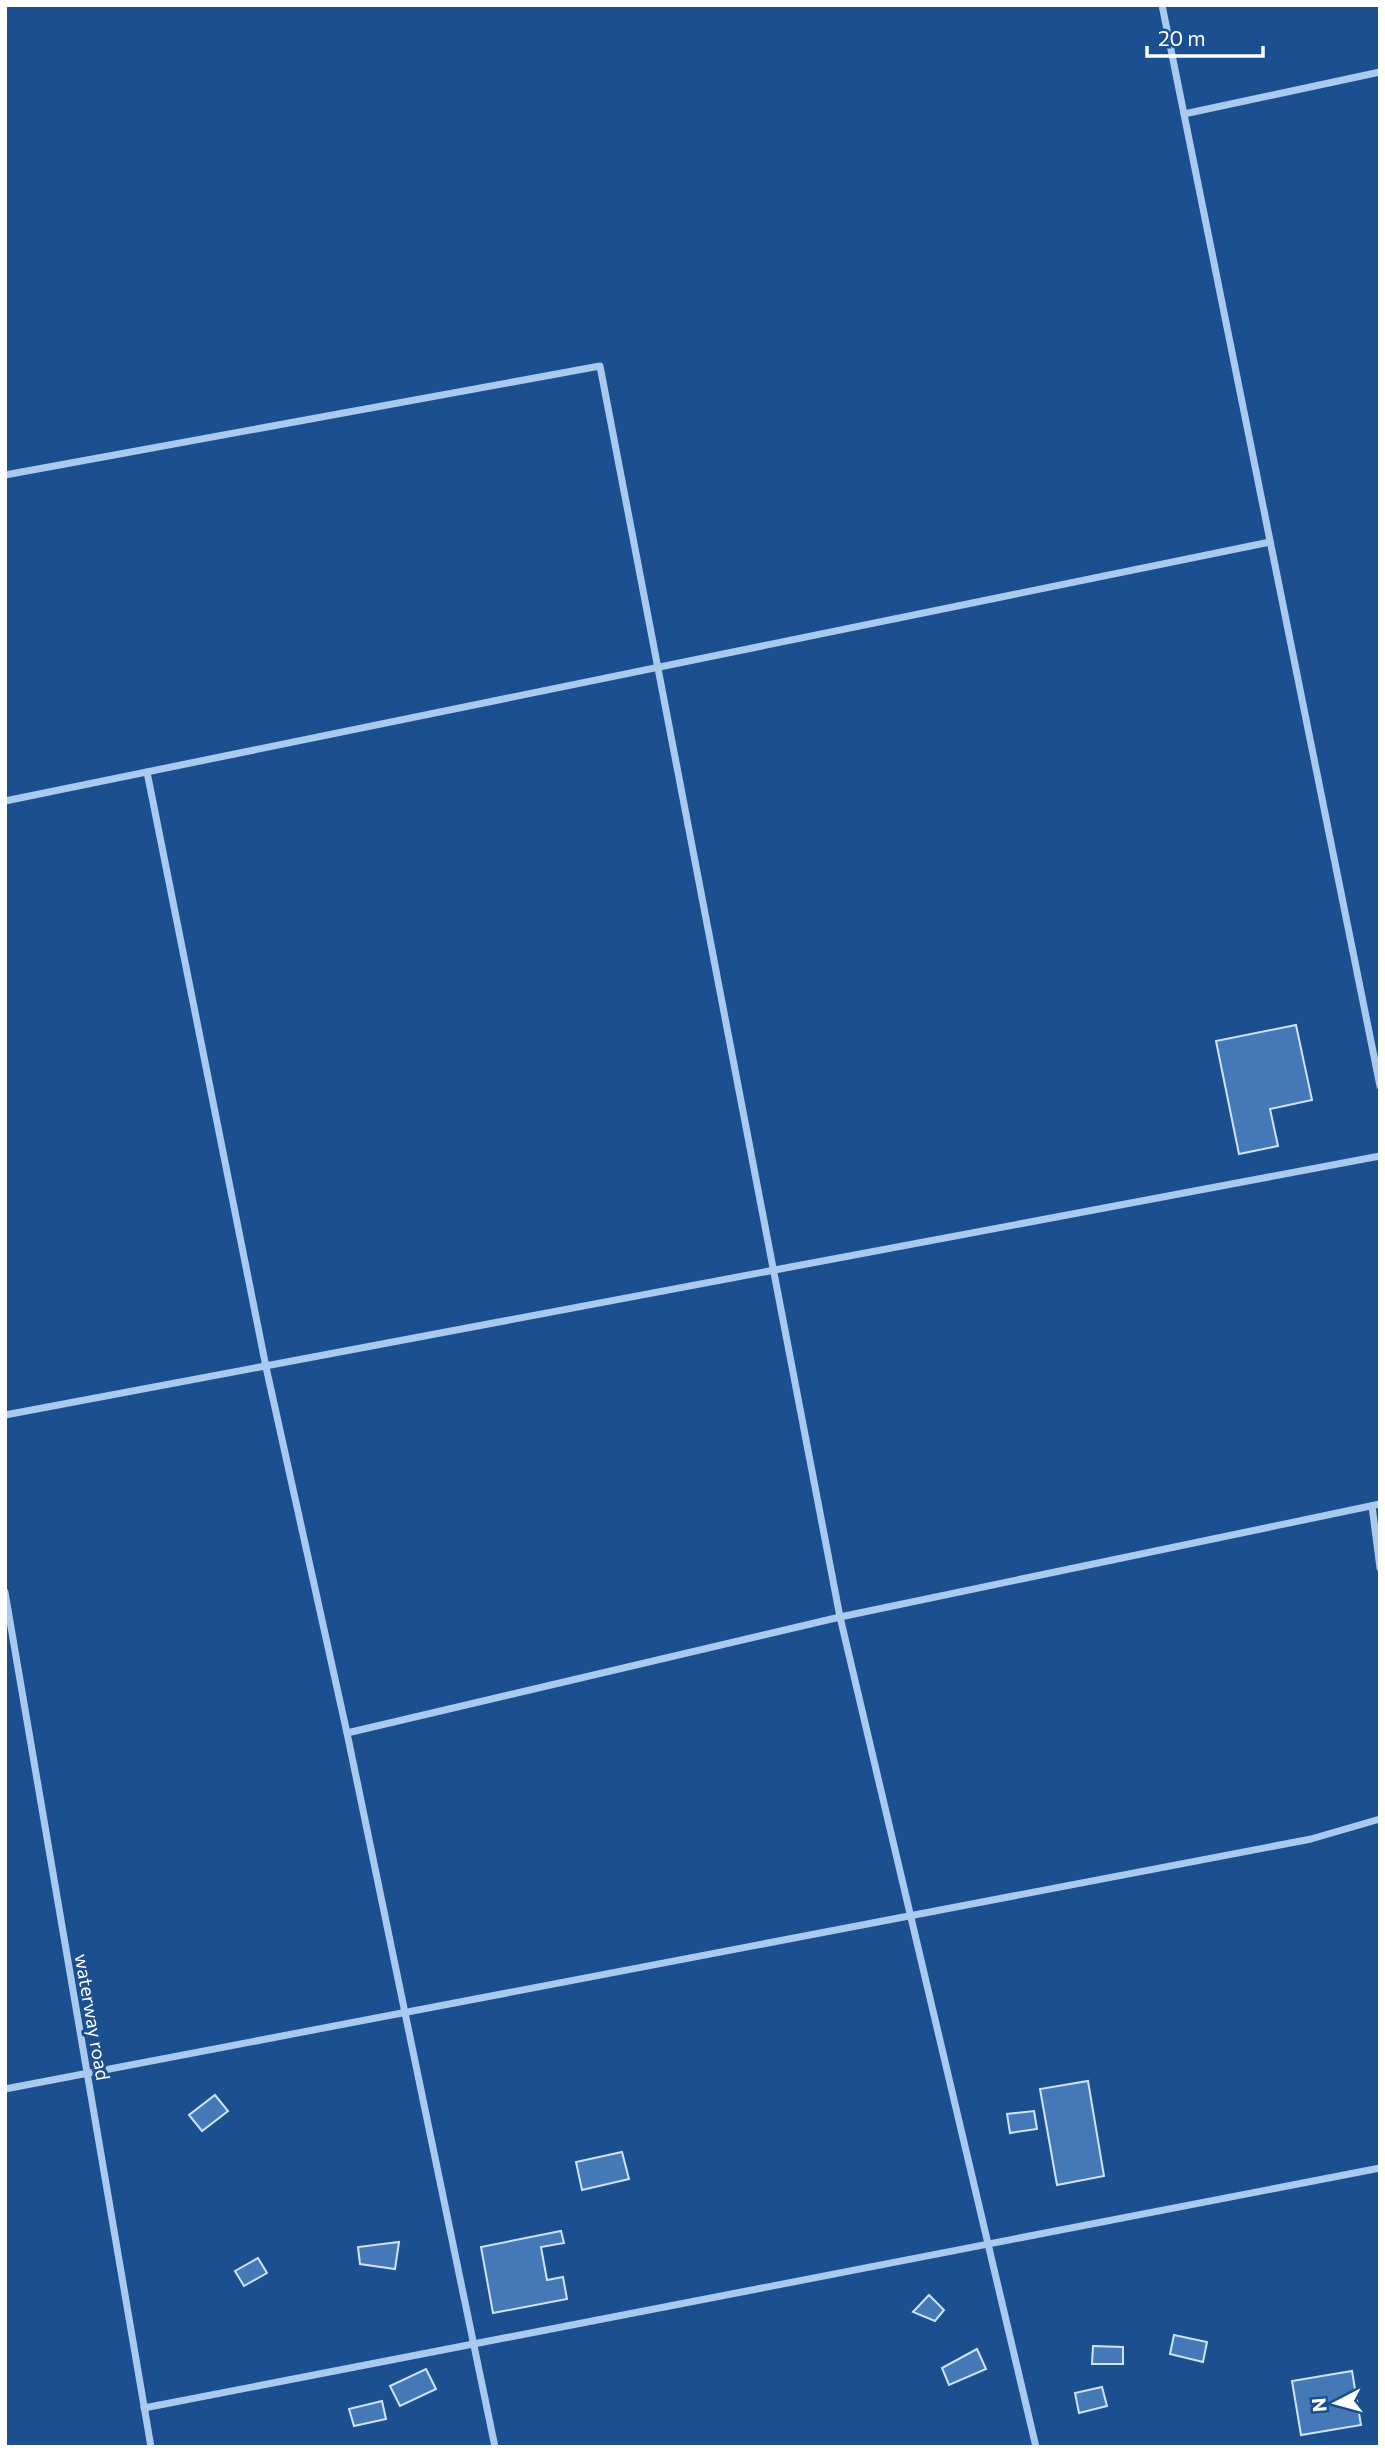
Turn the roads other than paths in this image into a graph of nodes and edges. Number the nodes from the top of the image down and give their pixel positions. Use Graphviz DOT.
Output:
graph roads {
  1 [pos="1163,5"];
  2 [pos="1380,72"];
  3 [pos="1184,114"];
  4 [pos="5,475"];
  5 [pos="1270,542"];
  6 [pos="657,668"];
  7 [pos="146,772"];
  8 [pos="5,801"];
  9 [pos="1380,1086"];
  10 [pos="1380,1156"];
  11 [pos="773,1271"];
  12 [pos="266,1367"];
  13 [pos="5,1415"];
  14 [pos="1376,1505"];
  15 [pos="1380,1568"];
  16 [pos="5,1592"];
  17 [pos="840,1617"];
  18 [pos="347,1733"];
  19 [pos="1380,1819"];
  20 [pos="910,1916"];
  21 [pos="405,2012"];
  22 [pos="87,2073"];
  23 [pos="5,2089"];
  24 [pos="1380,2168"];
  25 [pos="988,2245"];
  26 [pos="474,2344"];
  27 [pos="145,2408"];
  28 [pos="151,2447"];
  29 [pos="495,2447"];
  30 [pos="1036,2447"];
  1 -- 3 [label="street"];
  2 -- 3 [label="street"];
  3 -- 5 [label="street"];
  4 -- 6 [label="street"];
  5 -- 6 [label="street"];
  5 -- 9 [label="street"];
  6 -- 7 [label="street"];
  6 -- 11 [label="street"];
  7 -- 8 [label="street"];
  7 -- 12 [label="street"];
  10 -- 11 [label="street"];
  11 -- 12 [label="street"];
  11 -- 17 [label="street"];
  12 -- 13 [label="street"];
  12 -- 18 [label="street"];
  14 -- 15 [label="street"];
  14 -- 17 [label="street"];
  16 -- 22 [label="street, waterway road"];
  17 -- 18 [label="street"];
  17 -- 20 [label="street"];
  18 -- 21 [label="street"];
  19 -- 20 [label="street"];
  20 -- 21 [label="street"];
  20 -- 25 [label="street"];
  21 -- 22 [label="street"];
  21 -- 26 [label="street"];
  22 -- 23 [label="street"];
  22 -- 27 [label="street, waterway road"];
  24 -- 25 [label="street"];
  25 -- 26 [label="street"];
  25 -- 30 [label="street"];
  26 -- 27 [label="street"];
  26 -- 29 [label="street"];
  27 -- 28 [label="street, waterway road"];
}
